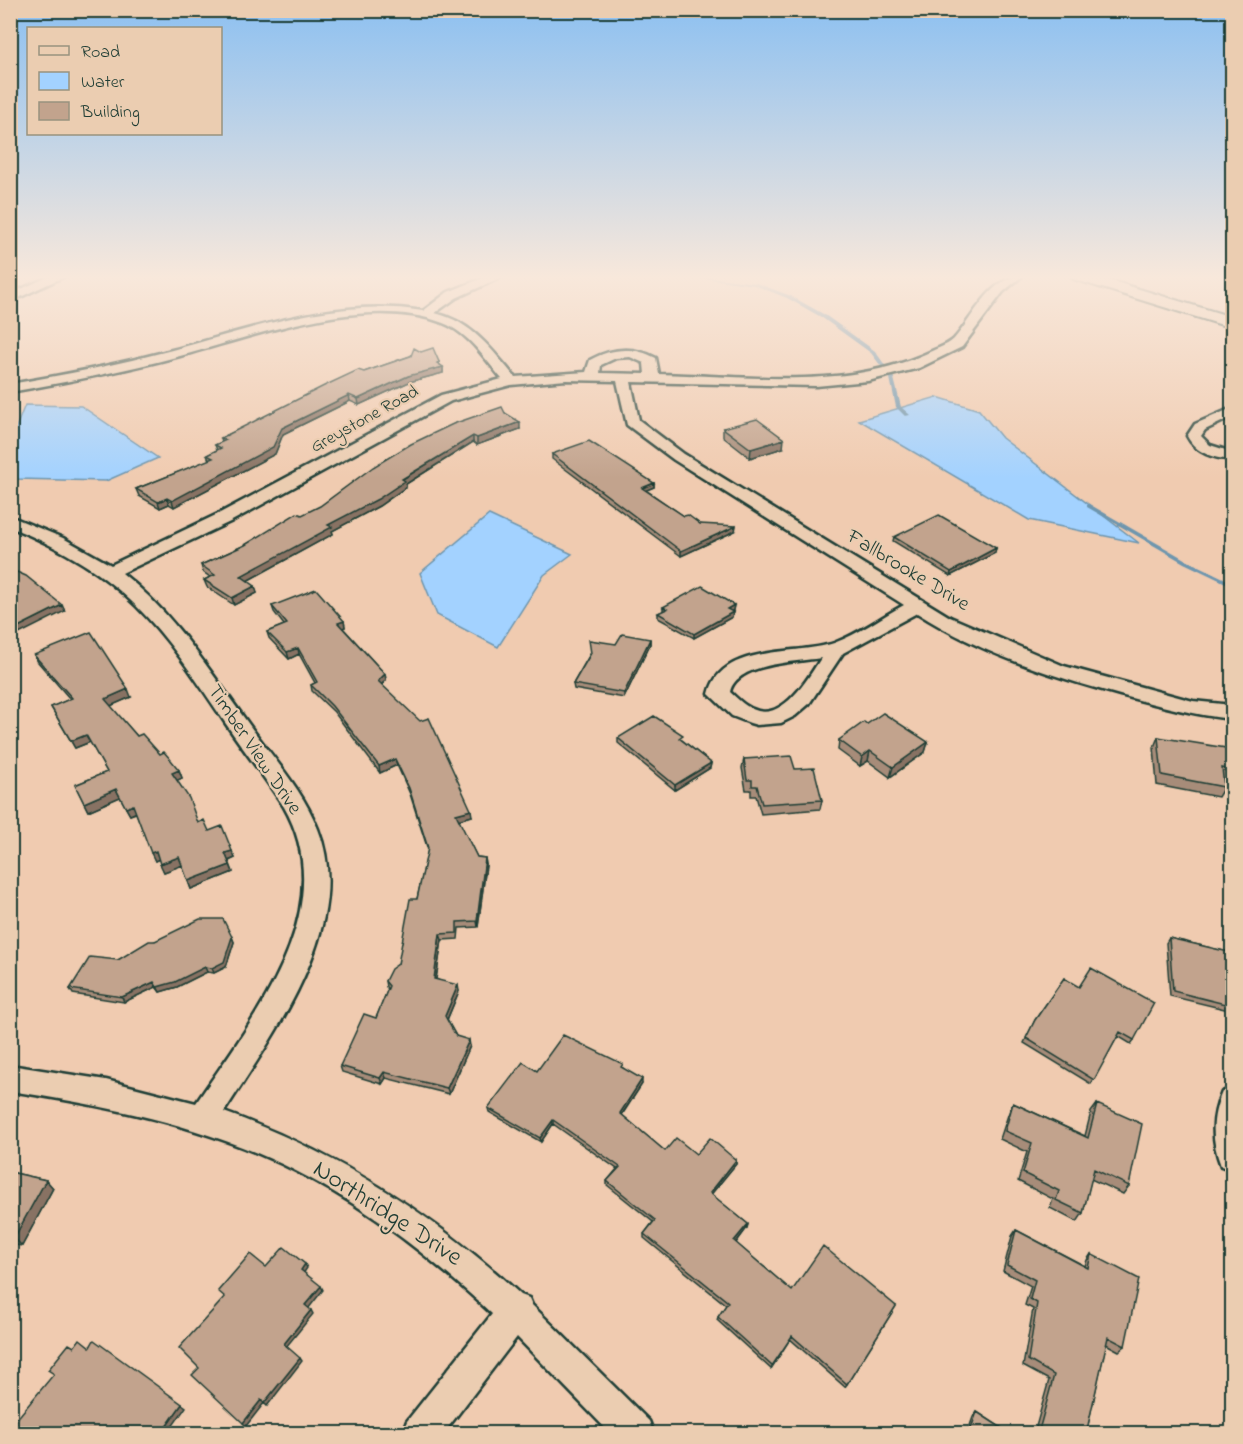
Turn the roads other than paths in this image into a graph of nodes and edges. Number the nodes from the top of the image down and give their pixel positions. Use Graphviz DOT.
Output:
graph roads {
  1 [pos="209,343"];
  2 [pos="478,343"];
  3 [pos="957,343"];
  4 [pos="592,376"];
  5 [pos="623,376"];
  6 [pos="652,377"];
  7 [pos="511,381"];
  8 [pos="10,388"];
  9 [pos="1233,412"];
  10 [pos="1233,456"];
  11 [pos="10,521"];
  12 [pos="110,572"];
  13 [pos="916,605"];
  14 [pos="836,649"];
  15 [pos="1233,712"];
  16 [pos="10,1078"];
  17 [pos="1233,1102"];
  18 [pos="203,1118"];
  19 [pos="1233,1155"];
  20 [pos="517,1310"];
  21 [pos="420,1434"];
  22 [pos="636,1434"];
  1 -- 8 [label="street"];
  2 -- 7 [label="street"];
  3 -- 6 [label="street, Greystone Road"];
  4 -- 5 [label="street, Greystone Road"];
  4 -- 6 [label="street"];
  4 -- 7 [label="street, Greystone Road"];
  5 -- 6 [label="street, Greystone Road"];
  5 -- 13 [label="street, Fallbrooke Drive"];
  7 -- 12 [label="street, Greystone Road"];
  9 -- 10 [label="street"];
  11 -- 12 [label="street, Timber View Drive"];
  12 -- 18 [label="street, Timber View Drive"];
  13 -- 14 [label="street"];
  13 -- 15 [label="street, Fallbrooke Drive"];
  14 -- 14 [label="street"];
  16 -- 18 [label="street, Northridge Drive"];
  17 -- 19 [label="street"];
  18 -- 20 [label="street, Northridge Drive"];
  20 -- 21 [label="street"];
  20 -- 22 [label="street, Northridge Drive"];
}
